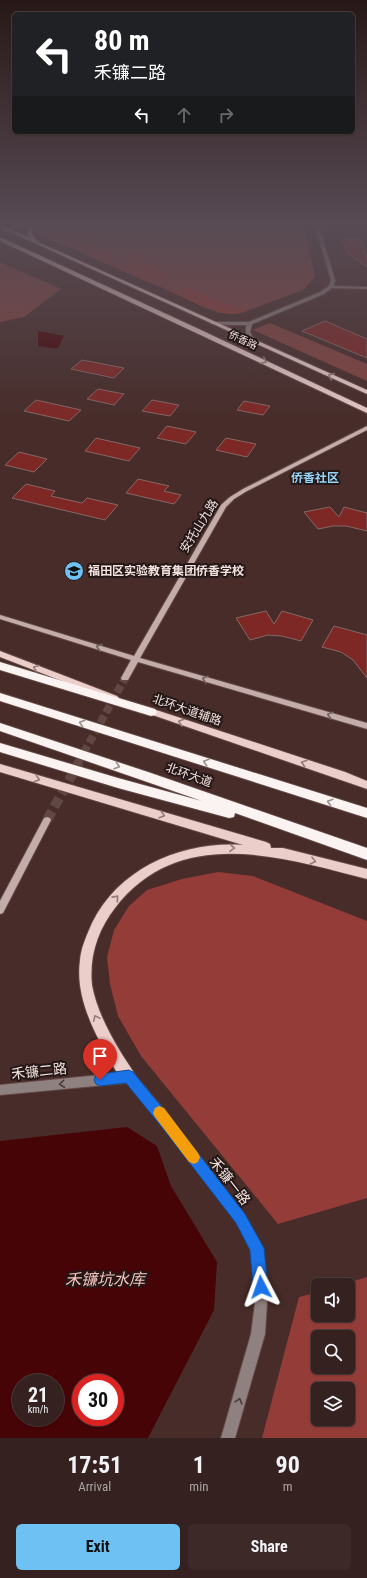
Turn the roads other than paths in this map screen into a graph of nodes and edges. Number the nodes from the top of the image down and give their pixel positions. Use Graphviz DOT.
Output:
graph roads {
  1 [pos="111,290"];
  2 [pos="141,290"];
  3 [pos="327,290"];
  4 [pos="250,323"];
  5 [pos="215,324"];
  6 [pos="201,332"];
  7 [pos="230,338"];
  8 [pos="257,343"];
  9 [pos="367,392"];
  10 [pos="367,411"];
  11 [pos="367,428"];
  12 [pos="0,617"];
  13 [pos="0,654"];
  14 [pos="136,659"];
  15 [pos="0,666"];
  16 [pos="125,678"];
  17 [pos="0,697"];
  18 [pos="151,712"];
  19 [pos="367,726"];
  20 [pos="0,727"];
  21 [pos="0,747"];
  22 [pos="0,768"];
  23 [pos="367,785"];
  24 [pos="367,813"];
  25 [pos="46,820"];
  26 [pos="306,833"];
  27 [pos="367,854"];
  28 [pos="289,855"];
  29 [pos="367,874"];
  30 [pos="0,910"];
  31 [pos="129,1076"];
  32 [pos="0,1090"];
  33 [pos="228,1438"];
  1 -- 6 [label="main road, 侨香路"];
  2 -- 5 [label="main road, 侨香路"];
  3 -- 4 [label="street"];
  4 -- 5 [label="street"];
  4 -- 8 [label="street"];
  5 -- 6 [label="main road"];
  5 -- 7 [label="main road, 侨香路"];
  6 -- 7 [label="main road, 侨香路"];
  7 -- 8 [label="main road, 侨香路"];
  7 -- 10 [label="main road, 侨香路, one-way"];
  9 -- 8 [label="main road, 侨香路, one-way"];
  11 -- 14 [label="street, 安托山九路"];
  14 -- 12 [label="street, one-way"];
  18 -- 13 [label="main road, 北环大道辅路, one-way"];
  14 -- 16 [label="street, 安托山九路"];
  19 -- 14 [label="street, one-way"];
  15 -- 18 [label="highway"];
  24 -- 17 [label="highway, 北环大道, one-way"];
  23 -- 18 [label="main road, 北环大道辅路, one-way"];
  20 -- 26 [label="highway, 北环大道, one-way"];
  21 -- 26 [label="highway"];
  22 -- 28 [label="main road, one-way"];
  25 -- 30 [label="street"];
  26 -- 27 [label="highway, 北环大道"];
  28 -- 29 [label="main road, one-way"];
  31 -- 28 [label="main road, one-way"];
  31 -- 32 [label="street, 禾镰二路, one-way"];
  33 -- 31 [label="street, 禾镰一路, one-way"];
}
